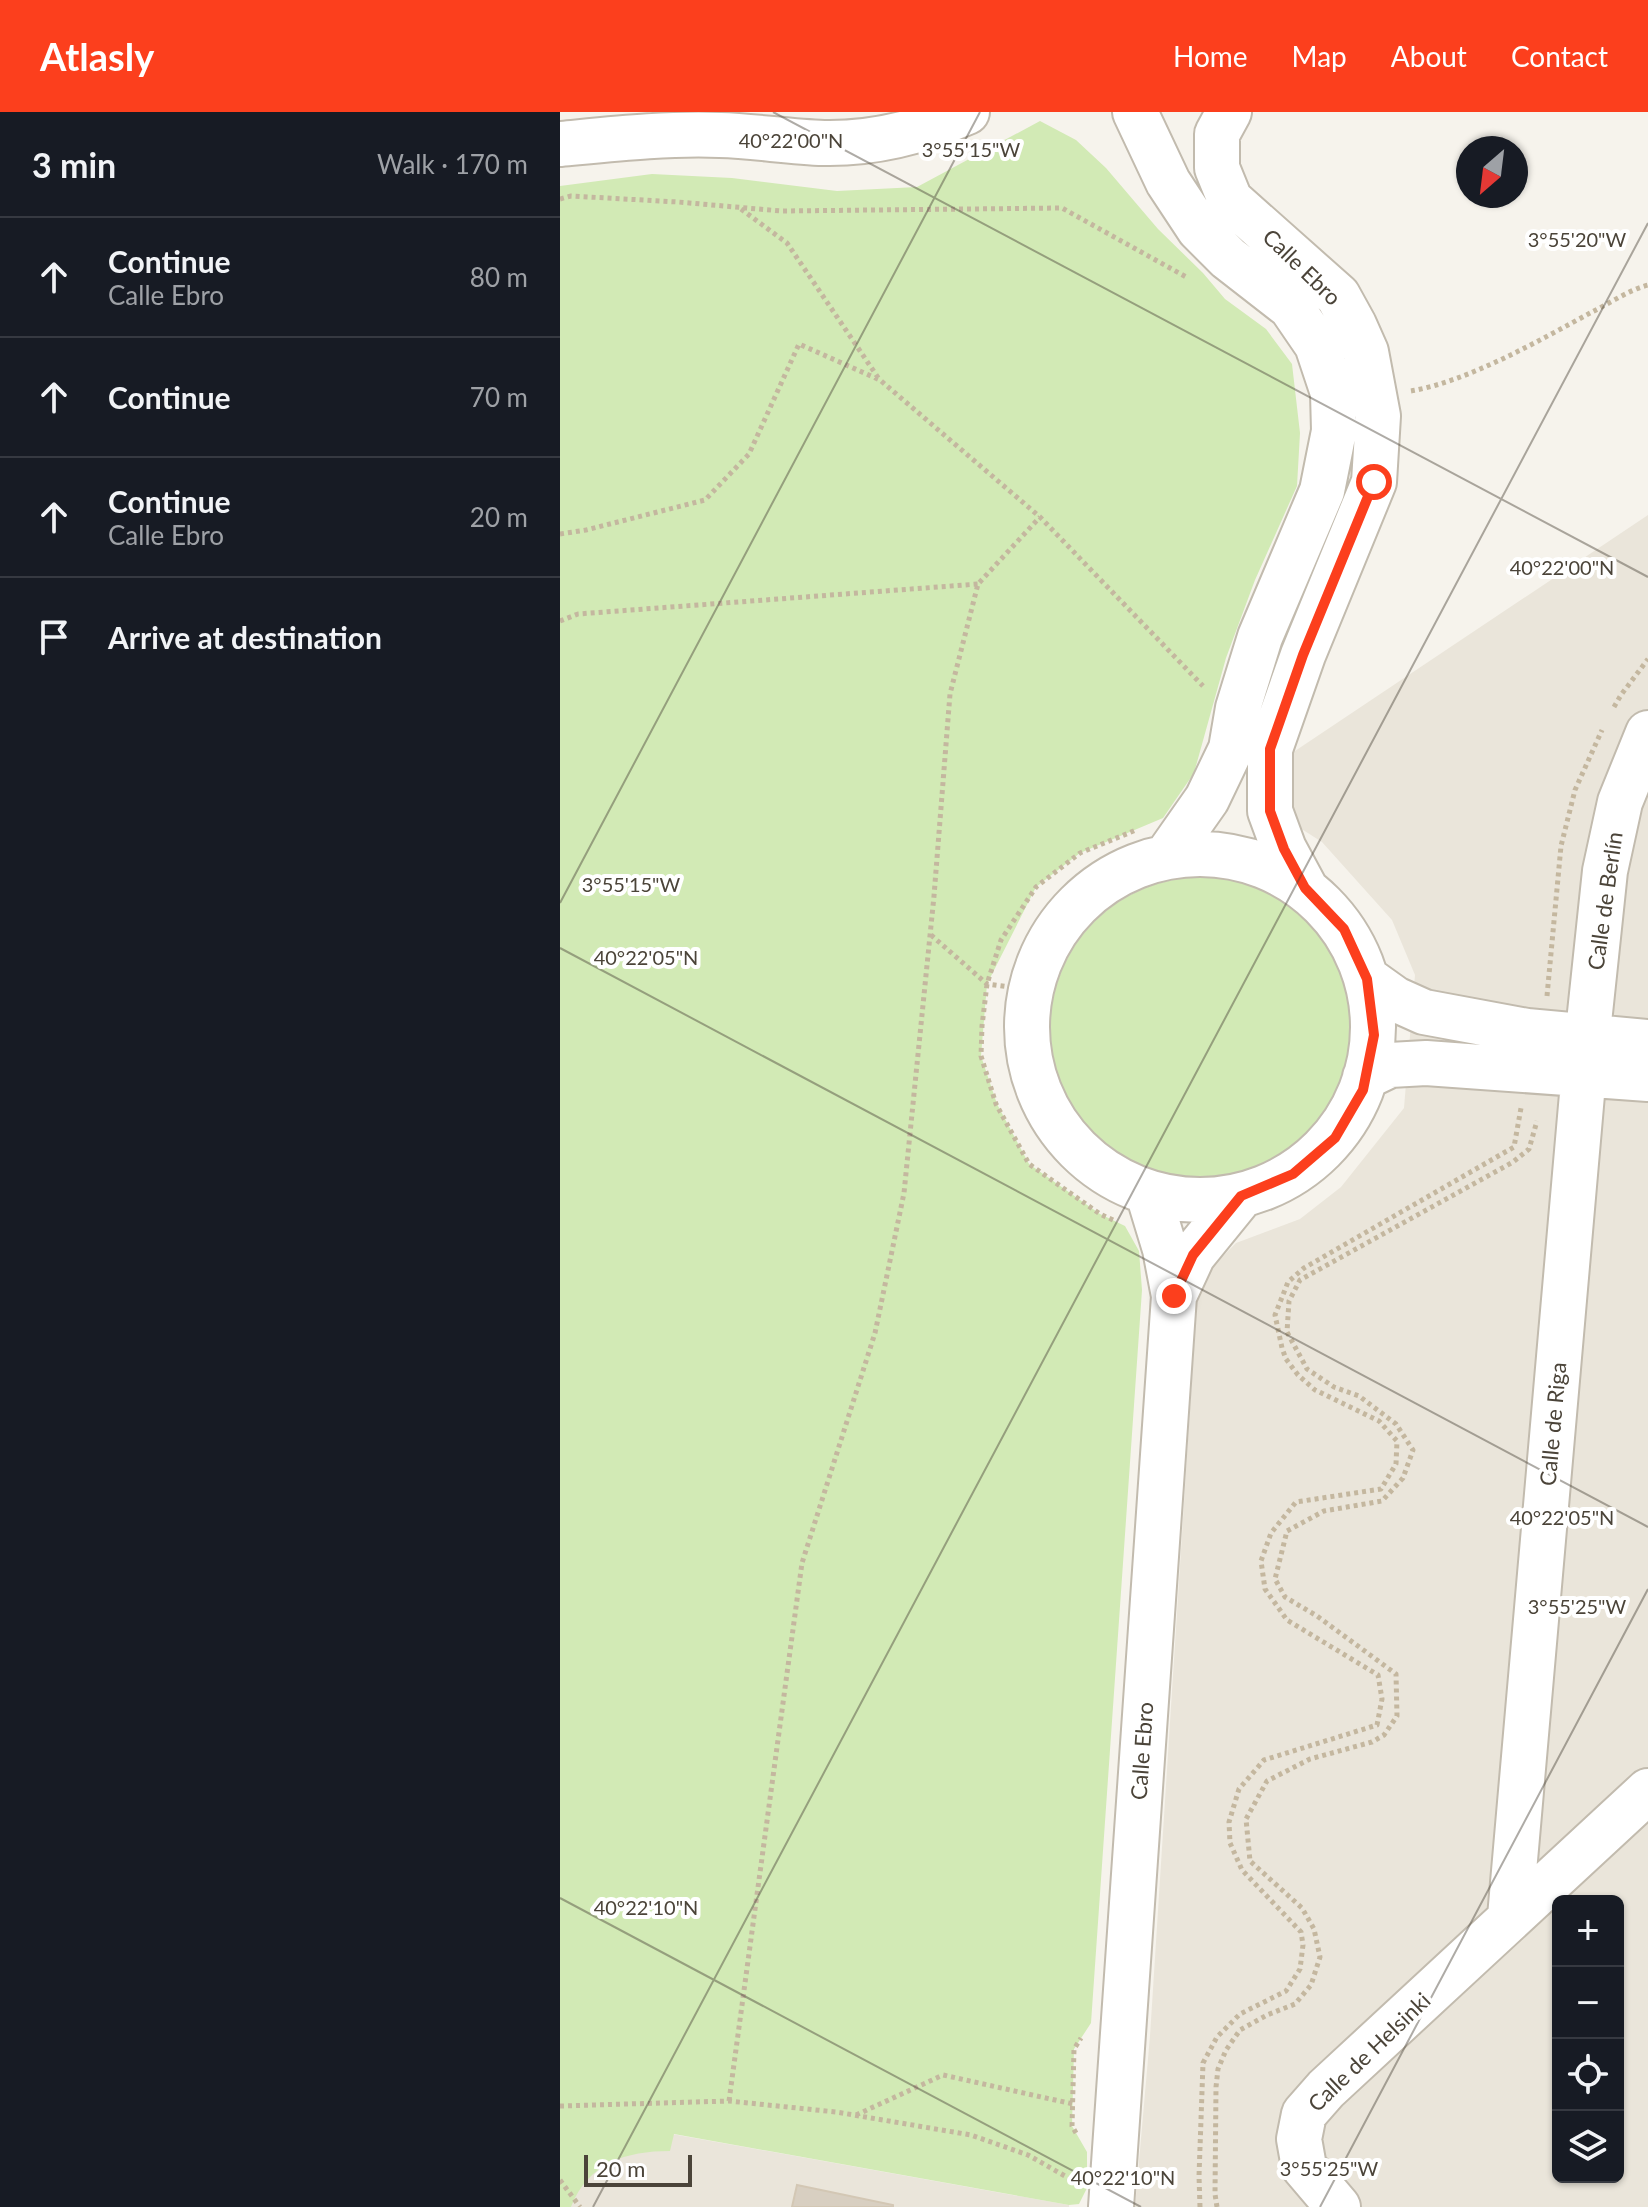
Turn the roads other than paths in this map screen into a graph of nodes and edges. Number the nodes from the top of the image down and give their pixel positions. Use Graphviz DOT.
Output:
graph roads {
  1 [pos="967,112"];
  2 [pos="1135,112"];
  3 [pos="1229,112"];
  4 [pos="560,144"];
  5 [pos="1648,733"];
  6 [pos="1153,842"];
  7 [pos="1305,888"];
  8 [pos="1367,979"];
  9 [pos="1648,1042"];
  10 [pos="1553,1057"];
  11 [pos="1365,1077"];
  12 [pos="1648,1079"];
  13 [pos="1241,1196"];
  14 [pos="1137,1210"];
  15 [pos="1174,1296"];
  16 [pos="1648,1791"];
  17 [pos="1510,1917"];
  18 [pos="1111,2205"];
  19 [pos="1338,2207"];
  1 -- 4 [label="street"];
  2 -- 6 [label="street, Calle Ebro"];
  3 -- 7 [label="street, Calle Ebro"];
  5 -- 10 [label="street, Calle de Berlín"];
  6 -- 7 [label="street"];
  6 -- 14 [label="street"];
  7 -- 8 [label="street"];
  8 -- 10 [label="street"];
  8 -- 11 [label="street"];
  9 -- 10 [label="street"];
  10 -- 11 [label="street"];
  10 -- 12 [label="street"];
  10 -- 17 [label="street, Calle de Riga"];
  11 -- 13 [label="street"];
  13 -- 14 [label="street"];
  13 -- 15 [label="street, Calle Ebro"];
  14 -- 15 [label="street, Calle Ebro"];
  15 -- 18 [label="street, Calle Ebro"];
  16 -- 17 [label="street, Calle de Helsinki"];
  17 -- 19 [label="street, Calle de Helsinki"];
}
